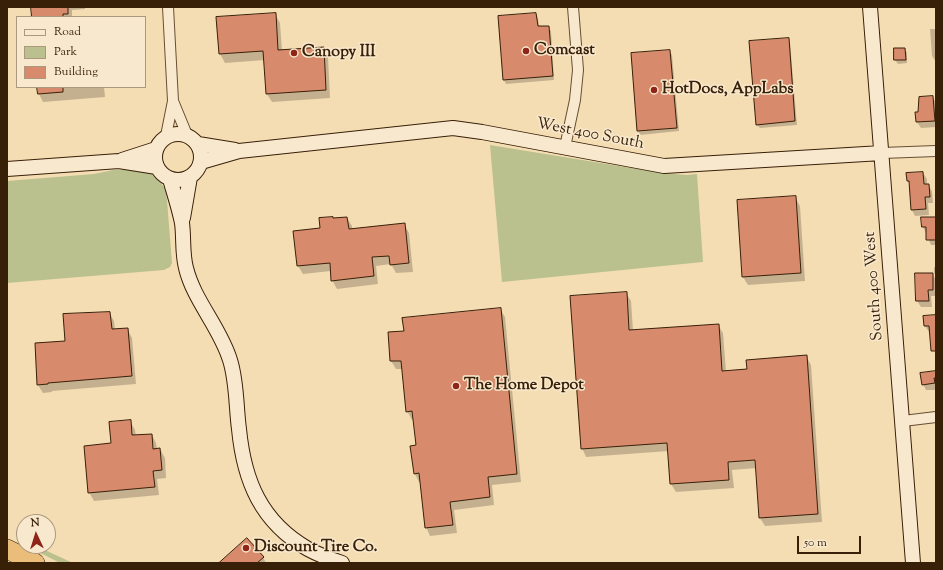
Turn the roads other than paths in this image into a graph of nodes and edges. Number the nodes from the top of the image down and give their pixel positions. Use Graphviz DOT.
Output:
graph roads {
  1 [pos="168,7"];
  2 [pos="573,7"];
  3 [pos="870,7"];
  4 [pos="173,101"];
  5 [pos="187,135"];
  6 [pos="166,136"];
  7 [pos="198,144"];
  8 [pos="564,147"];
  9 [pos="156,149"];
  10 [pos="239,151"];
  11 [pos="936,151"];
  12 [pos="882,153"];
  13 [pos="119,161"];
  14 [pos="202,162"];
  15 [pos="157,167"];
  16 [pos="7,169"];
  17 [pos="190,177"];
  18 [pos="170,179"];
  19 [pos="182,223"];
  20 [pos="936,417"];
  21 [pos="902,421"];
  22 [pos="7,549"];
  23 [pos="35,563"];
  24 [pos="342,563"];
  25 [pos="913,563"];
  1 -- 4 [label="street"];
  2 -- 8 [label="street"];
  3 -- 12 [label="street, South 400 West"];
  4 -- 5 [label="street"];
  4 -- 6 [label="street"];
  5 -- 6 [label="street"];
  5 -- 7 [label="street, West 400 South"];
  6 -- 9 [label="street"];
  7 -- 10 [label="street, West 400 South"];
  7 -- 14 [label="street"];
  8 -- 10 [label="street, West 400 South"];
  8 -- 12 [label="street, West 400 South"];
  9 -- 13 [label="street"];
  9 -- 15 [label="street"];
  10 -- 14 [label="street, West 400 South"];
  11 -- 12 [label="street, West 400 South"];
  12 -- 21 [label="street, South 400 West"];
  13 -- 15 [label="street"];
  13 -- 16 [label="street"];
  14 -- 17 [label="street"];
  15 -- 18 [label="street"];
  17 -- 18 [label="street"];
  17 -- 19 [label="street"];
  18 -- 19 [label="street"];
  19 -- 24 [label="street"];
  20 -- 21 [label="street"];
  21 -- 25 [label="street, South 400 West"];
  22 -- 23 [label="highway"];
}
